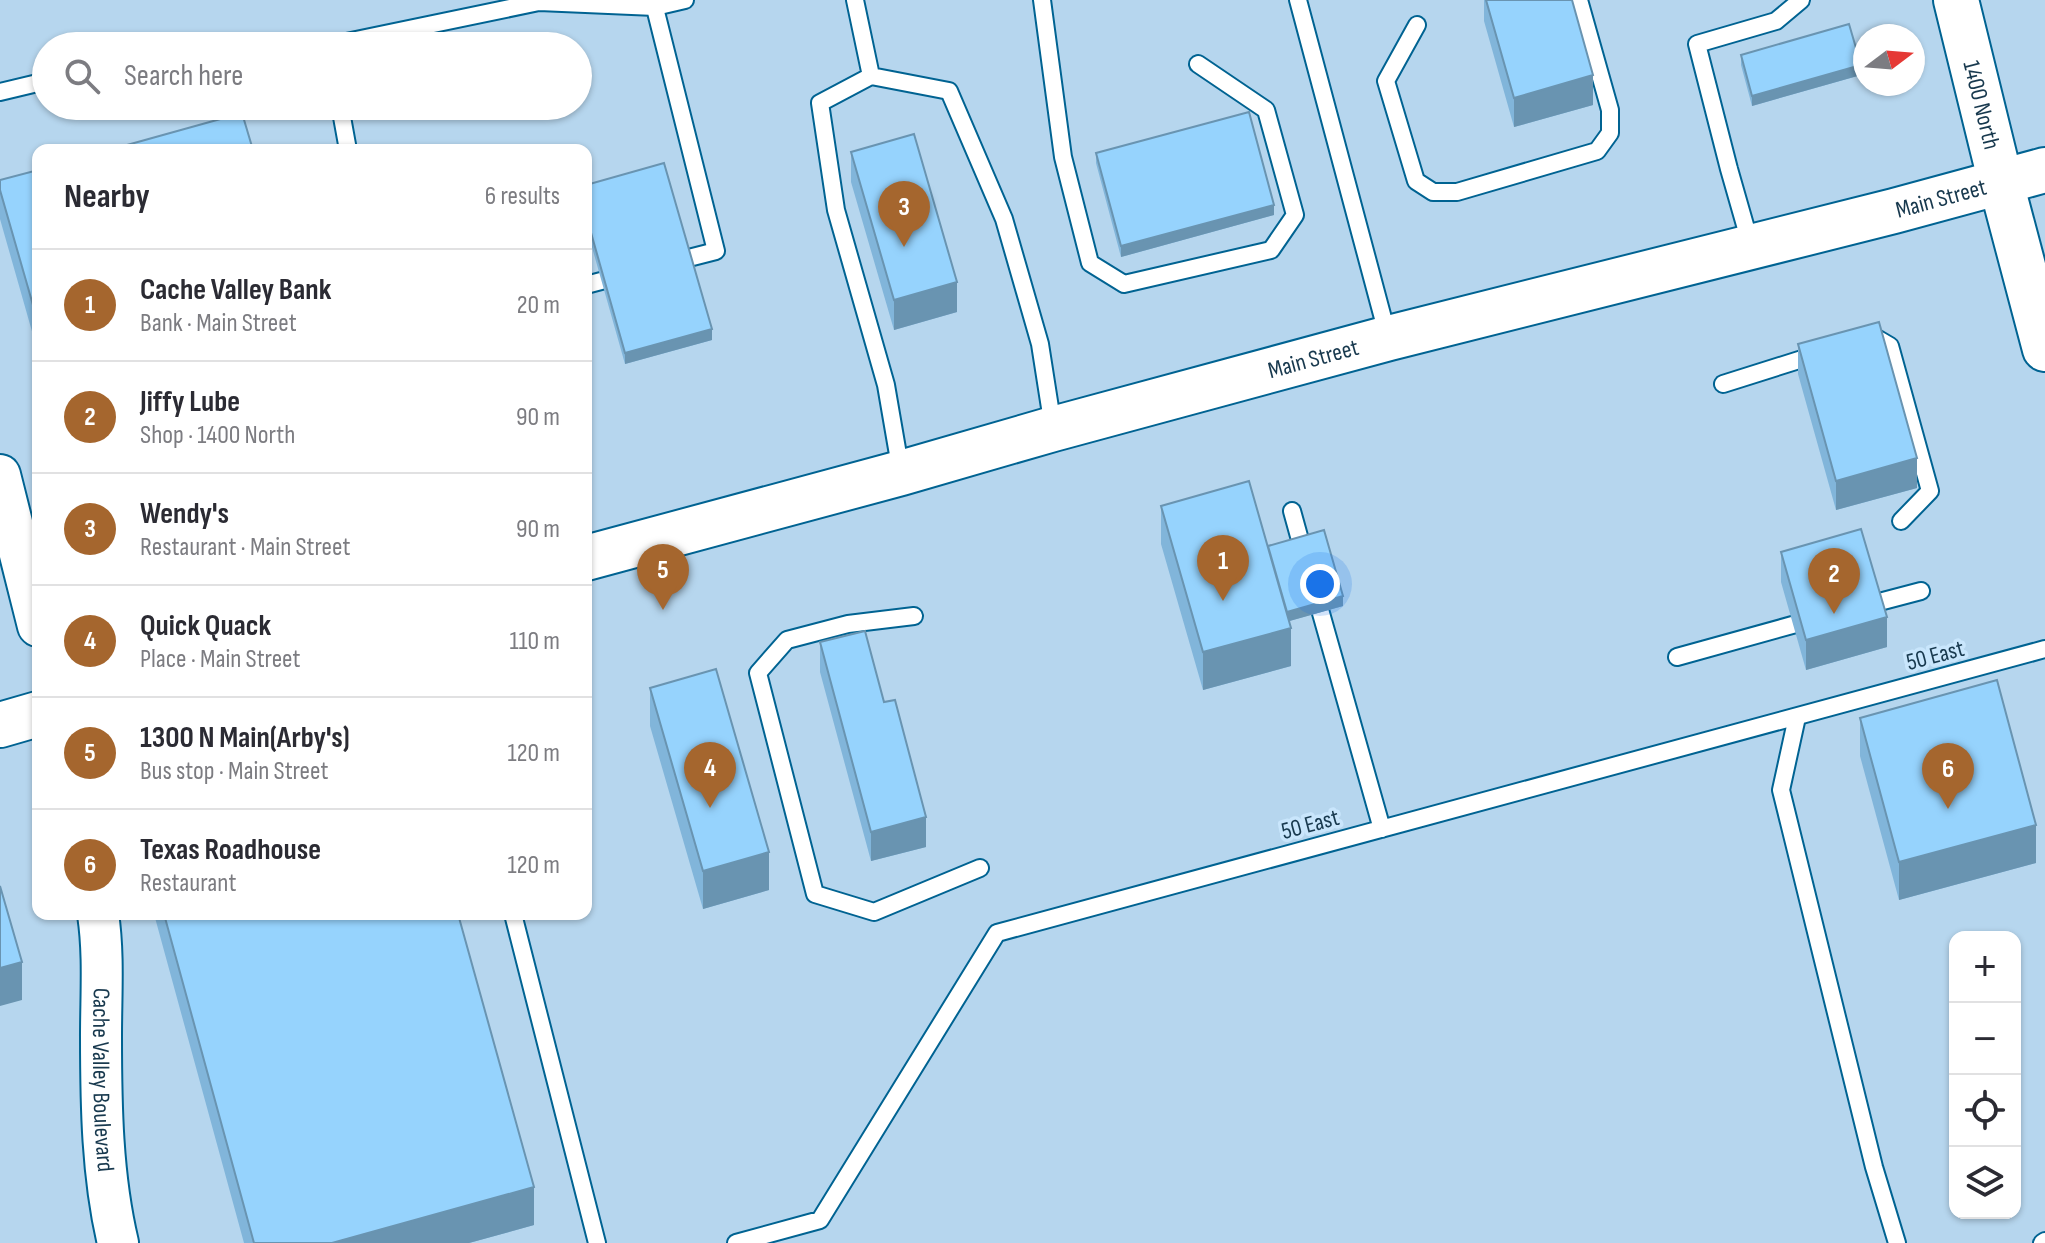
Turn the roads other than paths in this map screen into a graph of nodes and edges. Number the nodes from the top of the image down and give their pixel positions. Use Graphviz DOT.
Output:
graph roads {
  1 [pos="685,0"];
  2 [pos="855,0"];
  3 [pos="1042,0"];
  4 [pos="1298,0"];
  5 [pos="1579,0"];
  6 [pos="1801,0"];
  7 [pos="1956,0"];
  8 [pos="654,3"];
  9 [pos="1417,25"];
  10 [pos="395,32"];
  11 [pos="1198,64"];
  12 [pos="871,76"];
  13 [pos="32,84"];
  14 [pos="0,92"];
  15 [pos="343,120"];
  16 [pos="347,144"];
  17 [pos="2045,170"];
  18 [pos="2001,183"];
  19 [pos="1752,247"];
  20 [pos="658,266"];
  21 [pos="629,274"];
  22 [pos="592,283"];
  23 [pos="1389,338"];
  24 [pos="1858,341"];
  25 [pos="2045,349"];
  26 [pos="1828,350"];
  27 [pos="1723,384"];
  28 [pos="1053,429"];
  29 [pos="901,473"];
  30 [pos="0,475"];
  31 [pos="1292,511"];
  32 [pos="1901,521"];
  33 [pos="592,556"];
  34 [pos="1921,591"];
  35 [pos="32,602"];
  36 [pos="914,616"];
  37 [pos="2045,649"];
  38 [pos="1677,657"];
  39 [pos="32,716"];
  40 [pos="1797,717"];
  41 [pos="0,725"];
  42 [pos="1382,829"];
  43 [pos="980,868"];
  44 [pos="99,920"];
  45 [pos="515,920"];
  46 [pos="118,1243"];
  47 [pos="597,1243"];
  48 [pos="736,1243"];
  49 [pos="1897,1243"];
  1 -- 8 [label="lane"];
  2 -- 12 [label="lane"];
  3 -- 11 [label="lane"];
  4 -- 23 [label="lane"];
  5 -- 9 [label="lane"];
  6 -- 19 [label="lane"];
  7 -- 18 [label="main road, 1400 North"];
  8 -- 10 [label="lane"];
  8 -- 20 [label="lane"];
  12 -- 28 [label="lane"];
  12 -- 29 [label="lane"];
  13 -- 14 [label="lane"];
  15 -- 16 [label="lane"];
  17 -- 18 [label="main road, Main Street"];
  18 -- 19 [label="main road, Main Street"];
  18 -- 25 [label="main road, 1400 North"];
  19 -- 23 [label="main road, Main Street"];
  21 -- 22 [label="lane"];
  23 -- 28 [label="main road, Main Street"];
  24 -- 32 [label="lane"];
  26 -- 27 [label="lane"];
  28 -- 29 [label="main road, Main Street"];
  29 -- 33 [label="main road, Main Street"];
  30 -- 35 [label="street"];
  31 -- 42 [label="lane"];
  34 -- 38 [label="lane"];
  36 -- 43 [label="lane"];
  37 -- 40 [label="lane, 50 East"];
  39 -- 41 [label="main road"];
  40 -- 42 [label="lane, 50 East"];
  40 -- 49 [label="lane"];
  42 -- 48 [label="lane, 50 East"];
  44 -- 46 [label="street, Cache Valley Boulevard"];
  45 -- 47 [label="lane"];
}
